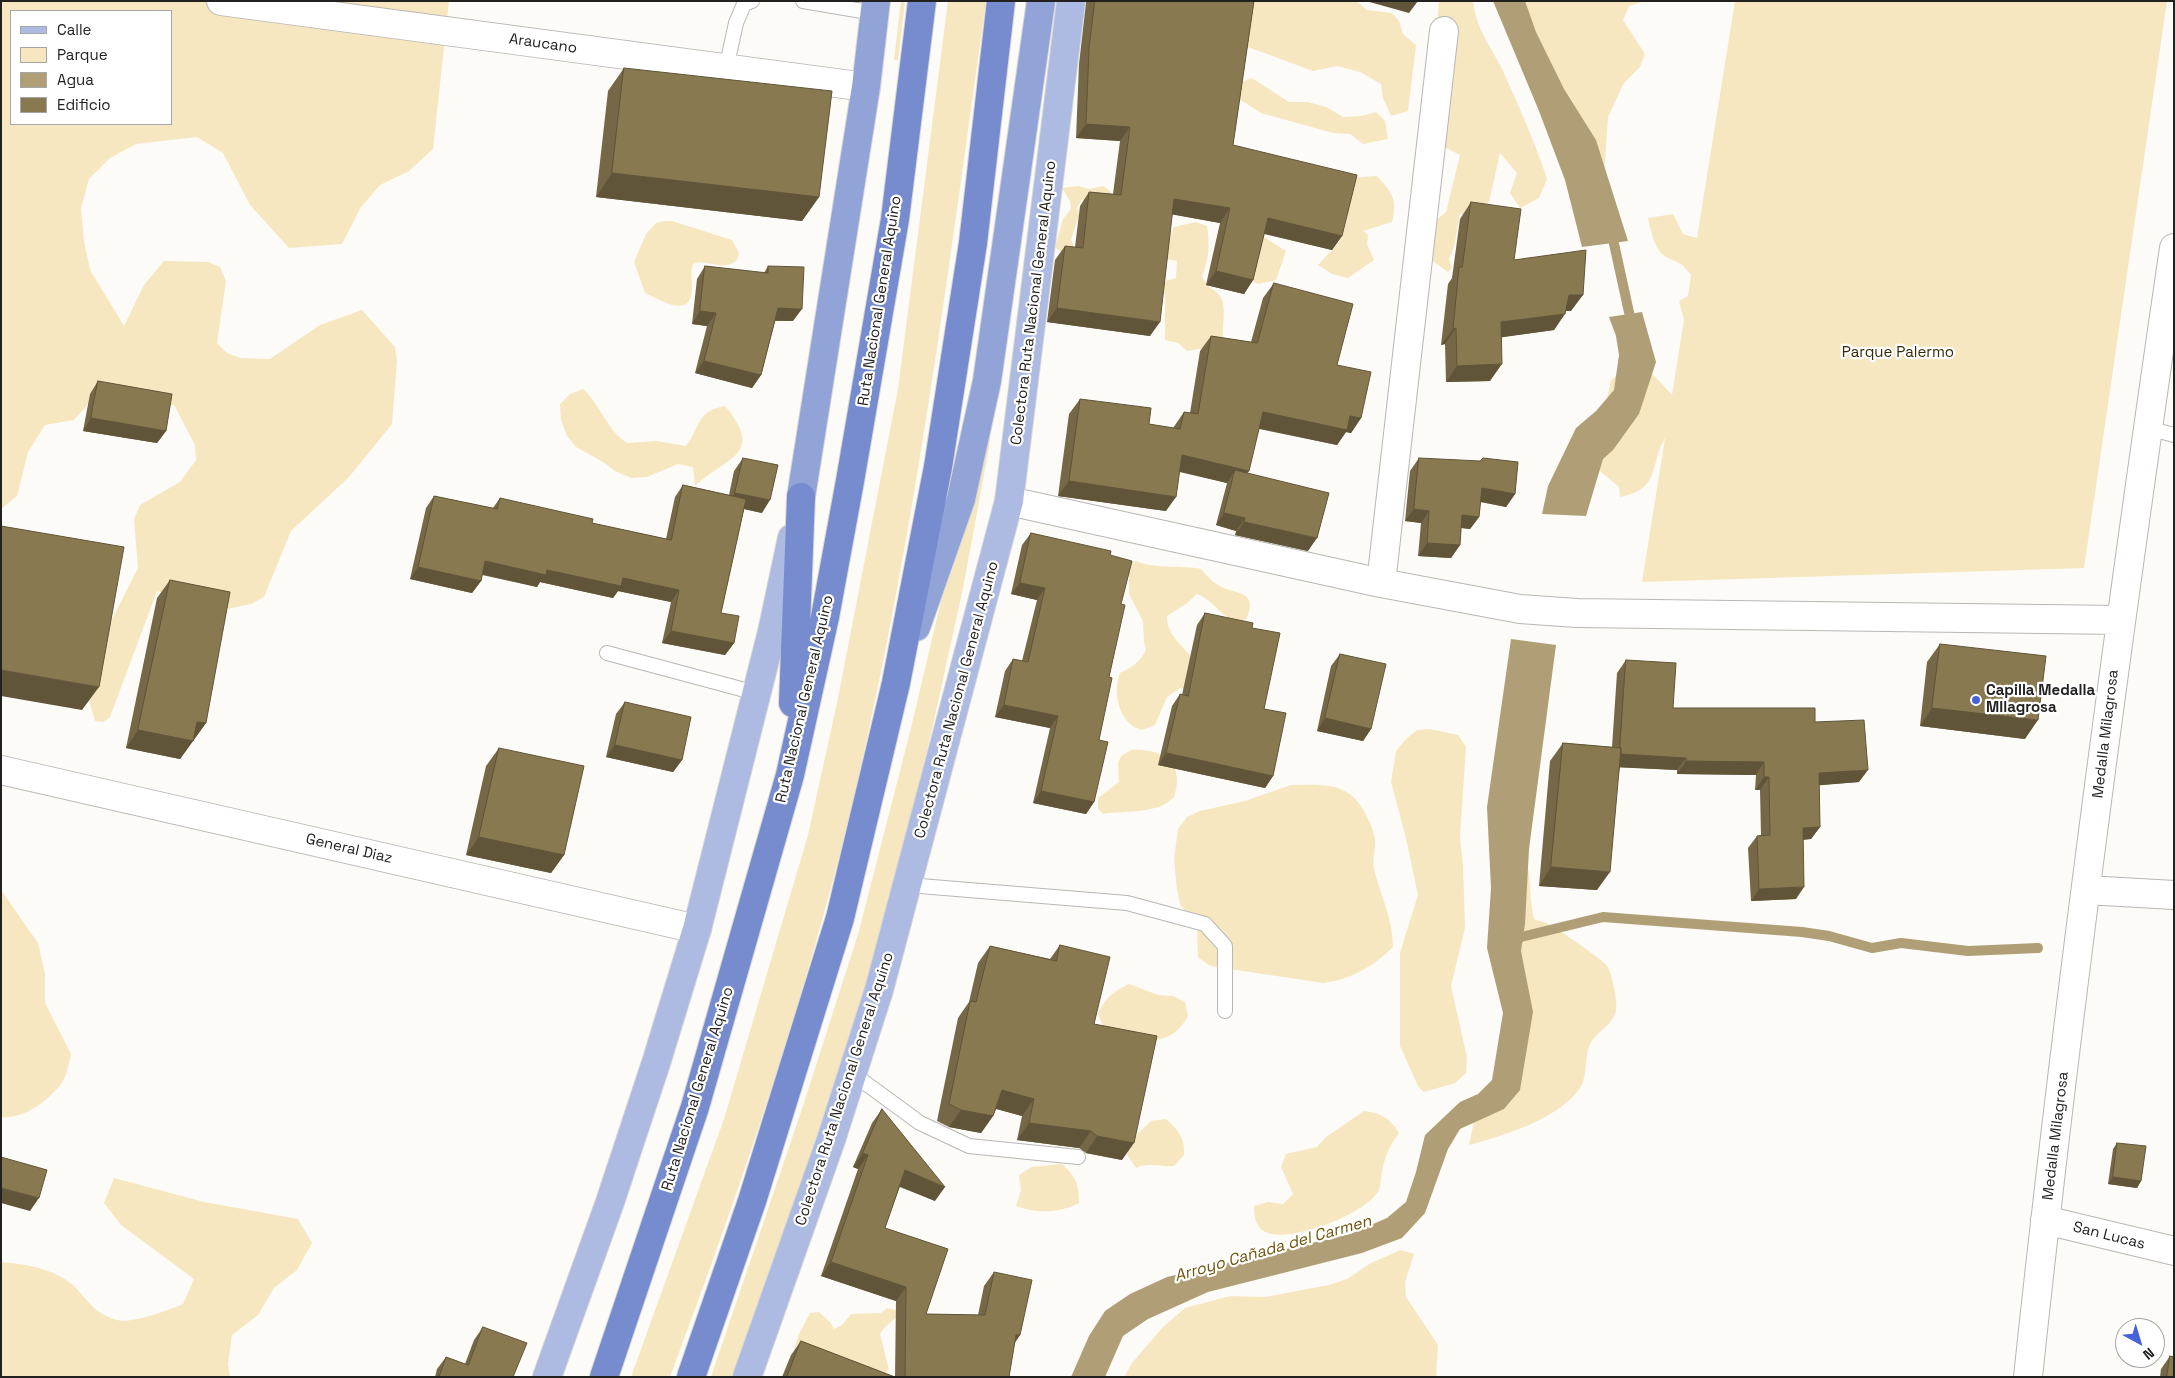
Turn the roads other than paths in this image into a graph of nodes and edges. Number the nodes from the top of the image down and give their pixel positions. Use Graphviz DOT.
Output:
graph roads {
  1 [pos="220,1"];
  2 [pos="752,1"];
  3 [pos="803,1"];
  4 [pos="922,1"];
  5 [pos="1001,1"];
  6 [pos="1041,1"];
  7 [pos="1071,1"];
  8 [pos="875,7"];
  9 [pos="1444,31"];
  10 [pos="726,69"];
  11 [pos="866,87"];
  12 [pos="2174,248"];
  13 [pos="2148,428"];
  14 [pos="2174,435"];
  15 [pos="801,497"];
  16 [pos="1009,500"];
  17 [pos="1381,583"];
  18 [pos="2120,620"];
  19 [pos="607,653"];
  20 [pos="896,683"];
  21 [pos="756,693"];
  22 [pos="1,770"];
  23 [pos="790,775"];
  24 [pos="908,885"];
  25 [pos="2086,890"];
  26 [pos="2174,895"];
  27 [pos="698,929"];
  28 [pos="1225,1011"];
  29 [pos="853,1074"];
  30 [pos="1078,1156"];
  31 [pos="2045,1220"];
  32 [pos="2174,1252"];
  33 [pos="547,1377"];
  34 [pos="604,1377"];
  35 [pos="691,1377"];
  36 [pos="747,1377"];
  37 [pos="2028,1377"];
  1 -- 10 [label="street, Araucano"];
  2 -- 10 [label="lane"];
  3 -- 8 [label="lane"];
  4 -- 23 [label="highway, Ruta Nacional General Aquino"];
  5 -- 20 [label="highway"];
  6 -- 20 [label="highway"];
  7 -- 16 [label="main road, Colectora Ruta Nacional General Aquino"];
  8 -- 11 [label="highway"];
  9 -- 17 [label="street"];
  10 -- 11 [label="street, Araucano"];
  11 -- 15 [label="highway"];
  12 -- 13 [label="street, Medalla Milagrosa"];
  13 -- 14 [label="lane"];
  13 -- 18 [label="street, Medalla Milagrosa"];
  15 -- 21 [label="main road"];
  15 -- 23 [label="highway"];
  16 -- 17 [label="street"];
  16 -- 24 [label="main road, Colectora Ruta Nacional General Aquino"];
  17 -- 18 [label="street"];
  18 -- 25 [label="street, Medalla Milagrosa"];
  19 -- 21 [label="lane"];
  20 -- 35 [label="highway"];
  21 -- 27 [label="main road"];
  22 -- 27 [label="street, General Diaz"];
  23 -- 34 [label="highway, Ruta Nacional General Aquino"];
  24 -- 28 [label="lane"];
  24 -- 29 [label="main road, Colectora Ruta Nacional General Aquino"];
  25 -- 26 [label="street"];
  25 -- 31 [label="street, Medalla Milagrosa"];
  27 -- 33 [label="main road"];
  29 -- 30 [label="lane"];
  29 -- 36 [label="main road, Colectora Ruta Nacional General Aquino"];
  31 -- 32 [label="street, San Lucas"];
  31 -- 37 [label="street, Medalla Milagrosa"];
}
